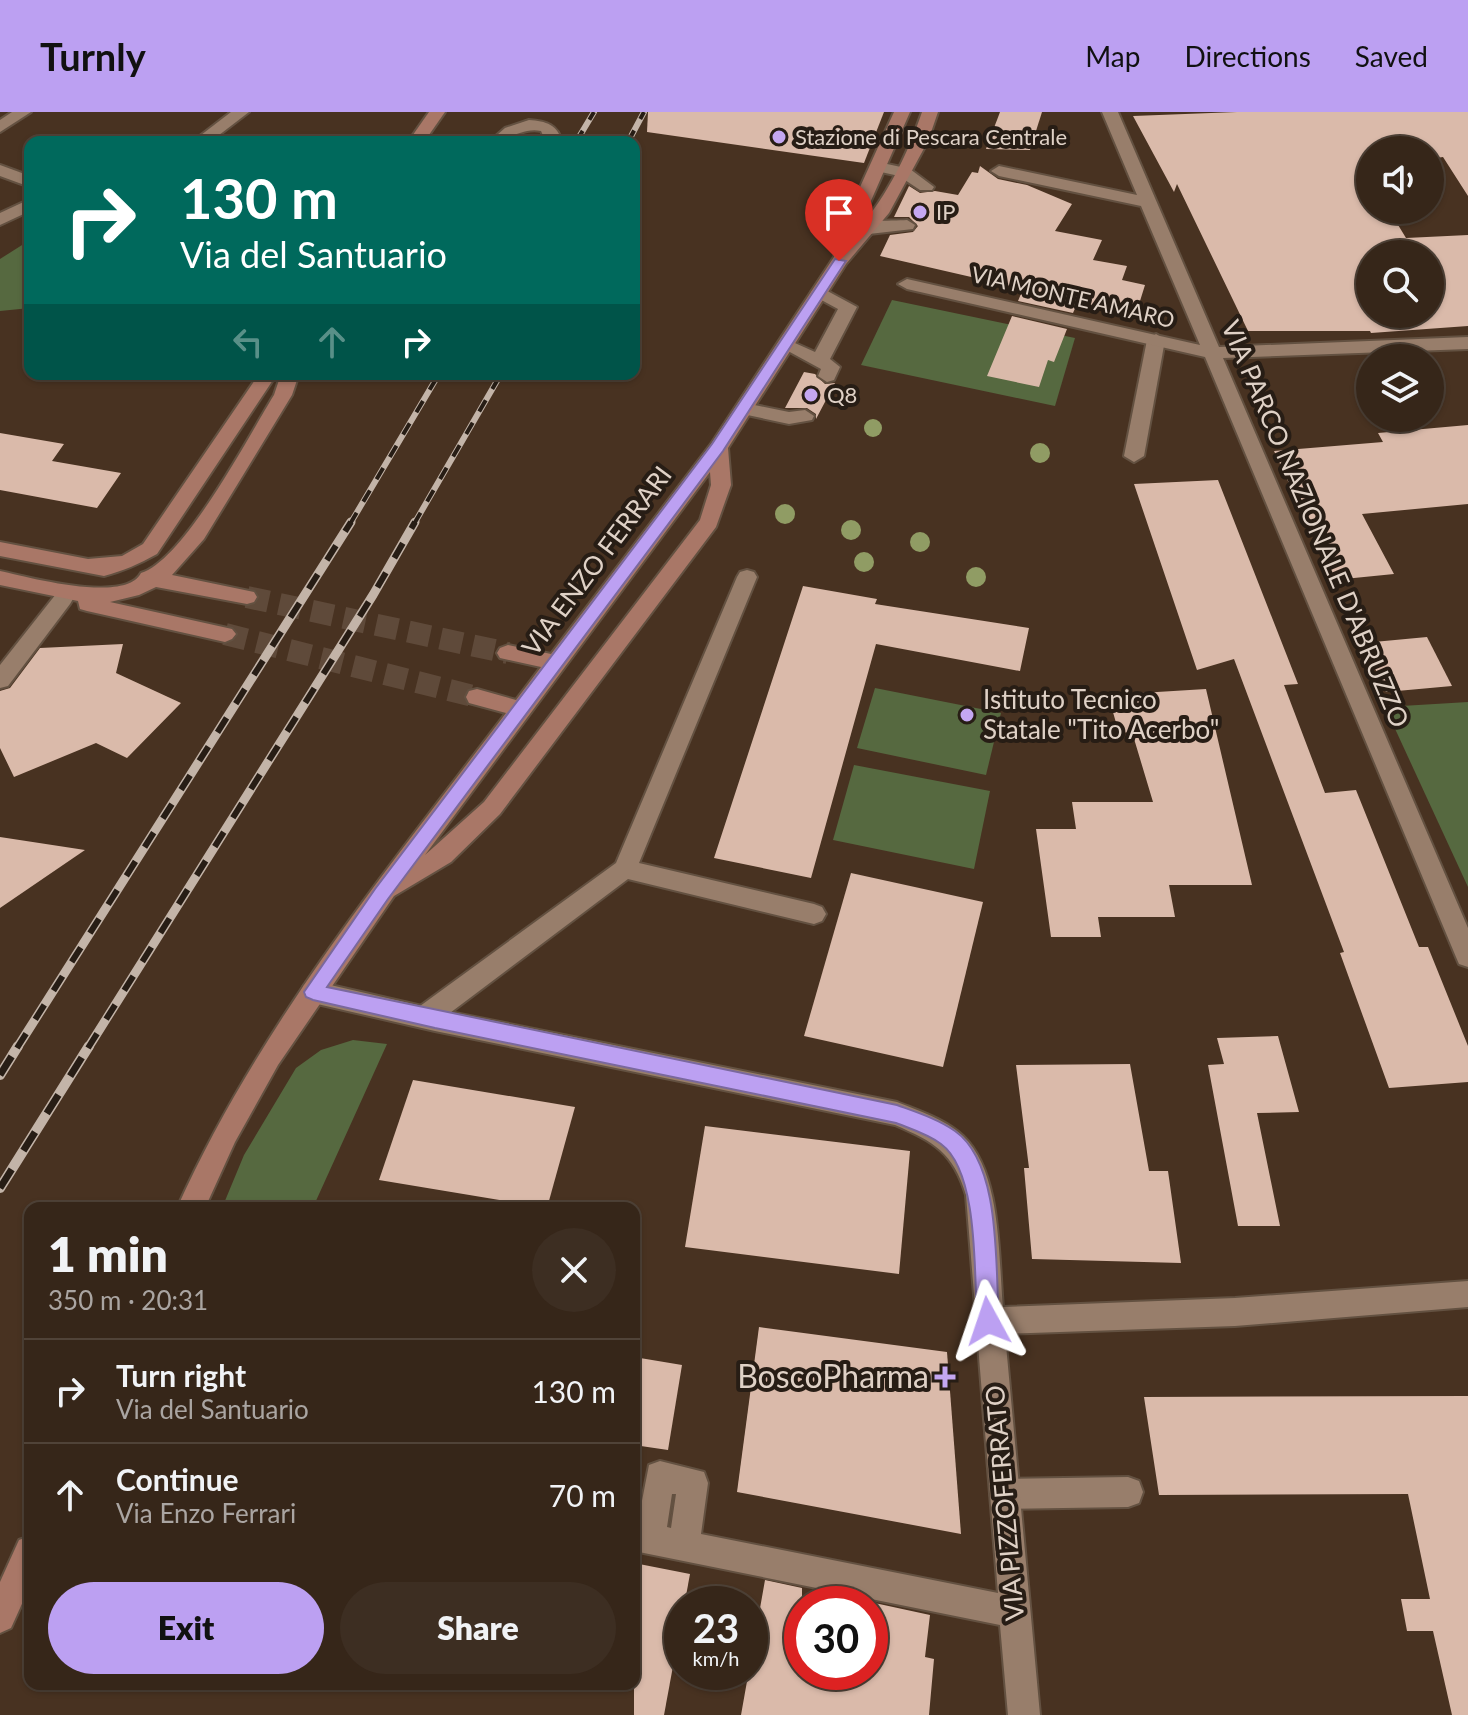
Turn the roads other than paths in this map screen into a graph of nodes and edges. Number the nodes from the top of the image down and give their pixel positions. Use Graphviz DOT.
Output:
graph roads {
  1 [pos="23,112"];
  2 [pos="241,112"];
  3 [pos="437,112"];
  4 [pos="902,112"];
  5 [pos="930,112"];
  6 [pos="1110,112"];
  7 [pos="0,127"];
  8 [pos="208,136"];
  9 [pos="420,136"];
  10 [pos="503,136"];
  11 [pos="553,136"];
  12 [pos="878,167"];
  13 [pos="999,171"];
  14 [pos="904,172"];
  15 [pos="2,173"];
  16 [pos="24,180"];
  17 [pos="926,187"];
  18 [pos="1148,202"];
  19 [pos="24,207"];
  20 [pos="0,220"];
  21 [pos="907,225"];
  22 [pos="850,226"];
  23 [pos="869,229"];
  24 [pos="839,261"];
  25 [pos="907,284"];
  26 [pos="820,292"];
  27 [pos="1156,340"];
  28 [pos="1468,343"];
  29 [pos="786,345"];
  30 [pos="1212,353"];
  31 [pos="264,380"];
  32 [pos="288,380"];
  33 [pos="745,409"];
  34 [pos="805,416"];
  35 [pos="718,448"];
  36 [pos="1134,456"];
  37 [pos="0,549"];
  38 [pos="186,550"];
  39 [pos="87,566"];
  40 [pos="747,577"];
  41 [pos="0,578"];
  42 [pos="155,579"];
  43 [pos="0,585"];
  44 [pos="206,588"];
  45 [pos="247,597"];
  46 [pos="63,599"];
  47 [pos="225,634"];
  48 [pos="508,653"];
  49 [pos="554,662"];
  50 [pos="0,680"];
  51 [pos="477,697"];
  52 [pos="521,709"];
  53 [pos="625,869"];
  54 [pos="382,894"];
  55 [pos="814,914"];
  56 [pos="1468,957"];
  57 [pos="313,992"];
  58 [pos="425,1017"];
  59 [pos="194,1202"];
  60 [pos="1468,1294"];
  61 [pos="988,1321"];
  62 [pos="1128,1492"];
  63 [pos="1005,1494"];
  64 [pos="642,1538"];
  65 [pos="684,1546"];
  66 [pos="24,1564"];
  67 [pos="1015,1612"];
  68 [pos="0,1617"];
  69 [pos="1024,1715"];
  1 -- 7 [label="street"];
  2 -- 8 [label="street"];
  3 -- 9 [label="street"];
  4 -- 12 [label="street, VIA ENZO FERRARI"];
  5 -- 14 [label="street, VIA ENZO FERRARI"];
  6 -- 18 [label="street, VIA PARCO NAZIONALE D'ABRUZZO"];
  10 -- 11 [label="street"];
  12 -- 14 [label="street"];
  12 -- 22 [label="street, VIA ENZO FERRARI"];
  13 -- 18 [label="street"];
  14 -- 17 [label="street"];
  14 -- 23 [label="street, VIA ENZO FERRARI"];
  15 -- 16 [label="street"];
  18 -- 30 [label="street, VIA PARCO NAZIONALE D'ABRUZZO"];
  19 -- 20 [label="street"];
  21 -- 23 [label="street"];
  22 -- 23 [label="street"];
  22 -- 24 [label="street, VIA ENZO FERRARI"];
  23 -- 24 [label="street, VIA ENZO FERRARI"];
  24 -- 26 [label="street, VIA ENZO FERRARI"];
  25 -- 27 [label="street, VIA MONTE AMARO"];
  26 -- 29 [label="street, VIA ENZO FERRARI"];
  26 -- 29 [label="street"];
  27 -- 30 [label="street, VIA MONTE AMARO"];
  27 -- 36 [label="street"];
  28 -- 30 [label="street, VIA MONTE AMARO"];
  29 -- 33 [label="street, VIA ENZO FERRARI"];
  30 -- 56 [label="street, VIA PARCO NAZIONALE D'ABRUZZO"];
  31 -- 39 [label="street"];
  32 -- 38 [label="street"];
  33 -- 34 [label="street"];
  33 -- 35 [label="street, VIA ENZO FERRARI"];
  35 -- 49 [label="street, VIA ENZO FERRARI"];
  35 -- 54 [label="street"];
  37 -- 39 [label="street"];
  38 -- 42 [label="street"];
  38 -- 44 [label="street"];
  39 -- 42 [label="street"];
  40 -- 53 [label="street"];
  41 -- 42 [label="street"];
  42 -- 44 [label="street"];
  43 -- 46 [label="street"];
  44 -- 45 [label="street"];
  46 -- 47 [label="street"];
  46 -- 50 [label="street"];
  48 -- 49 [label="street"];
  49 -- 52 [label="street, VIA ENZO FERRARI"];
  51 -- 52 [label="street"];
  52 -- 54 [label="street, VIA ENZO FERRARI"];
  53 -- 55 [label="street"];
  53 -- 58 [label="street"];
  54 -- 57 [label="street, VIA ENZO FERRARI"];
  57 -- 58 [label="street, VIA PIZZOFERRATO"];
  57 -- 59 [label="street, VIA ENZO FERRARI"];
  58 -- 61 [label="street, VIA PIZZOFERRATO"];
  60 -- 61 [label="street"];
  61 -- 63 [label="street, VIA PIZZOFERRATO"];
  62 -- 63 [label="street"];
  63 -- 67 [label="street, VIA PIZZOFERRATO"];
  64 -- 65 [label="street"];
  64 -- 65 [label="street"];
  65 -- 67 [label="street"];
  66 -- 68 [label="street"];
  67 -- 69 [label="street, VIA PIZZOFERRATO"];
}
